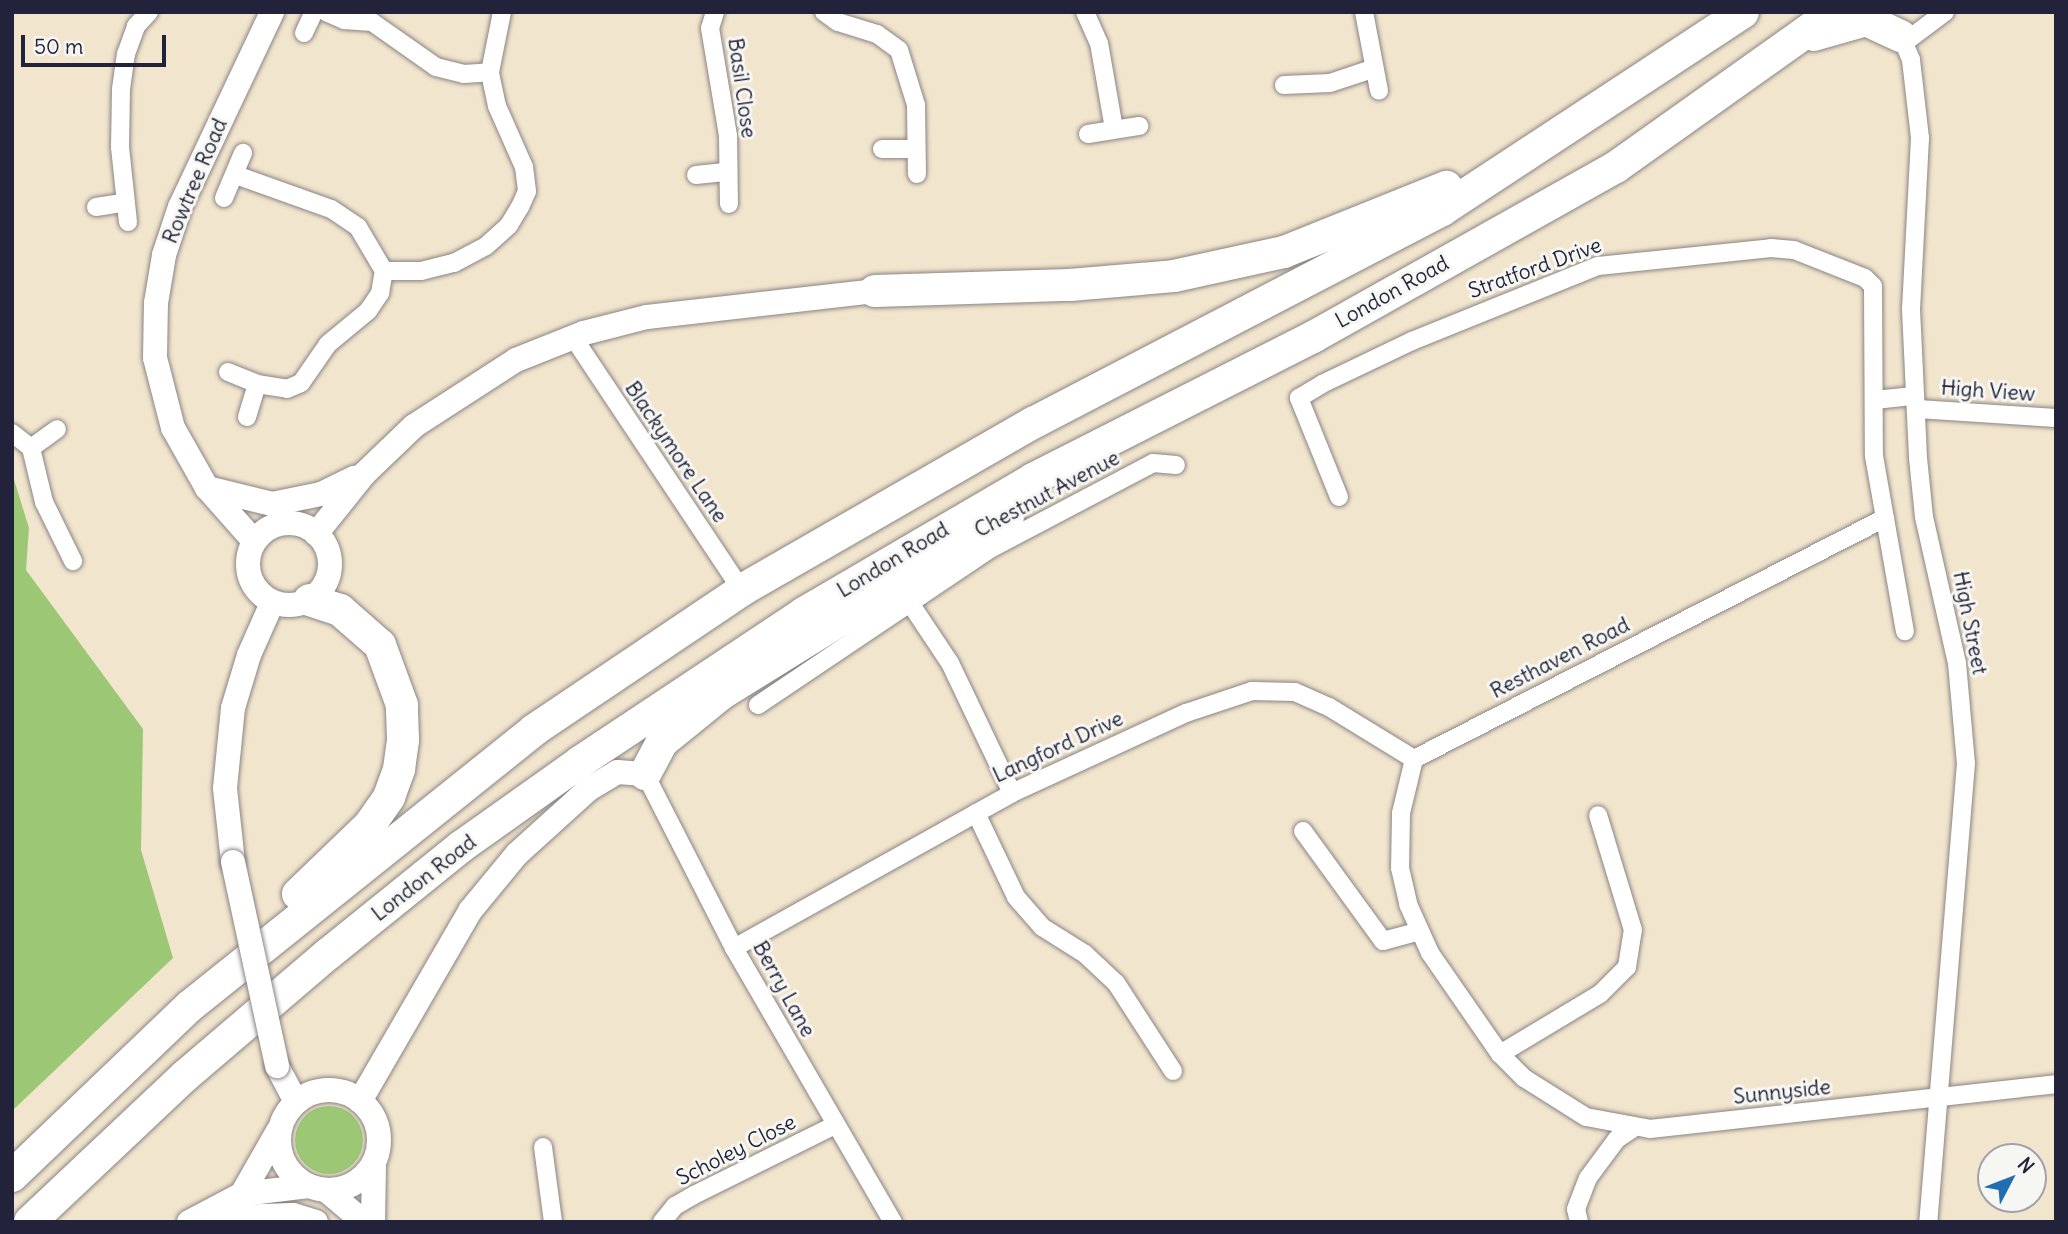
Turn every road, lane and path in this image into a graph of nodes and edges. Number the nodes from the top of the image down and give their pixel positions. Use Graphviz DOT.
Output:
graph roads {
  1 [pos="149,12"];
  2 [pos="272,12"];
  3 [pos="314,12"];
  4 [pos="326,12"];
  5 [pos="502,12"];
  6 [pos="715,12"];
  7 [pos="824,12"];
  8 [pos="1085,12"];
  9 [pos="1364,12"];
  10 [pos="1743,12"];
  11 [pos="1834,12"];
  12 [pos="1945,12"];
  13 [pos="1900,30"];
  14 [pos="304,33"];
  15 [pos="1798,41"];
  16 [pos="1372,69"];
  17 [pos="490,72"];
  18 [pos="1284,85"];
  19 [pos="1379,91"];
  20 [pos="1139,126"];
  21 [pos="1114,129"];
  22 [pos="1569,130"];
  23 [pos="1088,134"];
  24 [pos="882,149"];
  25 [pos="914,149"];
  26 [pos="243,153"];
  27 [pos="727,172"];
  28 [pos="917,174"];
  29 [pos="236,175"];
  30 [pos="696,175"];
  31 [pos="225,198"];
  32 [pos="126,202"];
  33 [pos="729,204"];
  34 [pos="96,207"];
  35 [pos="128,222"];
  36 [pos="384,271"];
  37 [pos="875,291"];
  38 [pos="573,337"];
  39 [pos="228,372"];
  40 [pos="257,384"];
  41 [pos="1875,400"];
  42 [pos="1182,403"];
  43 [pos="1916,403"];
  44 [pos="247,418"];
  45 [pos="2056,418"];
  46 [pos="57,429"];
  47 [pos="12,433"];
  48 [pos="32,448"];
  49 [pos="1176,465"];
  50 [pos="364,474"];
  51 [pos="207,488"];
  52 [pos="1339,497"];
  53 [pos="1885,517"];
  54 [pos="316,534"];
  55 [pos="254,541"];
  56 [pos="73,561"];
  57 [pos="742,590"];
  58 [pos="310,600"];
  59 [pos="272,603"];
  60 [pos="910,603"];
  61 [pos="1905,631"];
  62 [pos="758,705"];
  63 [pos="1414,759"];
  64 [pos="645,774"];
  65 [pos="1012,793"];
  66 [pos="976,813"];
  67 [pos="1598,815"];
  68 [pos="1303,831"];
  69 [pos="1420,931"];
  70 [pos="734,948"];
  71 [pos="190,1006"];
  72 [pos="1500,1054"];
  73 [pos="1173,1071"];
  74 [pos="2056,1084"];
  75 [pos="1937,1097"];
  76 [pos="360,1101"];
  77 [pos="296,1102"];
  78 [pos="835,1125"];
  79 [pos="280,1126"];
  80 [pos="1632,1129"];
  81 [pos="543,1147"];
  82 [pos="374,1162"];
  83 [pos="12,1176"];
  84 [pos="318,1188"];
  85 [pos="242,1194"];
  86 [pos="1575,1218"];
  87 [pos="193,1220"];
  88 [pos="30,1222"];
  89 [pos="316,1222"];
  90 [pos="364,1222"];
  91 [pos="373,1222"];
  92 [pos="553,1222"];
  93 [pos="662,1222"];
  94 [pos="893,1222"];
  95 [pos="1928,1222"];
  1 -- 32 [label="street"];
  2 -- 51 [label="street, Rowtree Road"];
  3 -- 14 [label="street"];
  4 -- 17 [label="street"];
  5 -- 17 [label="street"];
  6 -- 27 [label="street, Basil Close"];
  7 -- 25 [label="street"];
  8 -- 21 [label="street"];
  9 -- 16 [label="street"];
  10 -- 22 [label="highway"];
  11 -- 15 [label="highway, London Road"];
  12 -- 13 [label="street"];
  13 -- 15 [label="highway"];
  13 -- 43 [label="street, High Street"];
  15 -- 42 [label="highway, London Road"];
  16 -- 18 [label="street"];
  16 -- 19 [label="street"];
  17 -- 36 [label="street"];
  20 -- 21 [label="street"];
  21 -- 23 [label="street"];
  22 -- 37 [label="highway"];
  22 -- 57 [label="highway"];
  24 -- 25 [label="street"];
  25 -- 28 [label="street"];
  26 -- 29 [label="street"];
  27 -- 30 [label="street"];
  27 -- 33 [label="street, Basil Close"];
  29 -- 31 [label="street"];
  29 -- 36 [label="street"];
  32 -- 34 [label="street"];
  32 -- 35 [label="street"];
  36 -- 40 [label="street"];
  37 -- 38 [label="street"];
  38 -- 50 [label="street"];
  38 -- 57 [label="street, Blackymore Lane"];
  39 -- 40 [label="street"];
  40 -- 44 [label="street"];
  41 -- 43 [label="street"];
  41 -- 52 [label="street, Stratford Drive"];
  41 -- 53 [label="street, Stratford Drive"];
  42 -- 64 [label="highway"];
  42 -- 88 [label="highway, London Road"];
  43 -- 45 [label="street, High View"];
  43 -- 75 [label="street, High Street"];
  46 -- 48 [label="street"];
  47 -- 48 [label="street"];
  48 -- 56 [label="street"];
  49 -- 60 [label="street, Chestnut Avenue"];
  50 -- 51 [label="street"];
  50 -- 54 [label="street"];
  51 -- 55 [label="street, Rowtree Road"];
  53 -- 61 [label="street, Stratford Drive"];
  53 -- 63 [label="street, Resthaven Road"];
  54 -- 55 [label="street"];
  54 -- 58 [label="street"];
  55 -- 59 [label="street"];
  57 -- 71 [label="highway"];
  58 -- 59 [label="street"];
  58 -- 71 [label="highway"];
  59 -- 77 [label="street, bridge"];
  60 -- 62 [label="street, Chestnut Avenue"];
  60 -- 65 [label="street"];
  63 -- 65 [label="street, Langford Drive"];
  63 -- 69 [label="street"];
  64 -- 70 [label="street, Berry Lane"];
  64 -- 76 [label="street"];
  65 -- 66 [label="street, Langford Drive"];
  66 -- 70 [label="street, Langford Drive"];
  66 -- 73 [label="street"];
  67 -- 72 [label="street"];
  68 -- 69 [label="street"];
  69 -- 72 [label="street"];
  70 -- 78 [label="street, Berry Lane"];
  71 -- 83 [label="highway"];
  72 -- 80 [label="street"];
  74 -- 75 [label="street, Sunnyside"];
  75 -- 80 [label="street, Sunnyside"];
  75 -- 95 [label="street, High Street"];
  76 -- 77 [label="street"];
  76 -- 82 [label="street"];
  77 -- 79 [label="street"];
  78 -- 93 [label="street, Scholey Close"];
  78 -- 94 [label="street, Berry Lane"];
  79 -- 84 [label="street"];
  79 -- 85 [label="street"];
  80 -- 86 [label="street"];
  81 -- 92 [label="street"];
  82 -- 84 [label="street"];
  82 -- 91 [label="street"];
  84 -- 85 [label="street"];
  84 -- 90 [label="street"];
  85 -- 87 [label="street"];
  87 -- 89 [label="street"];
}
